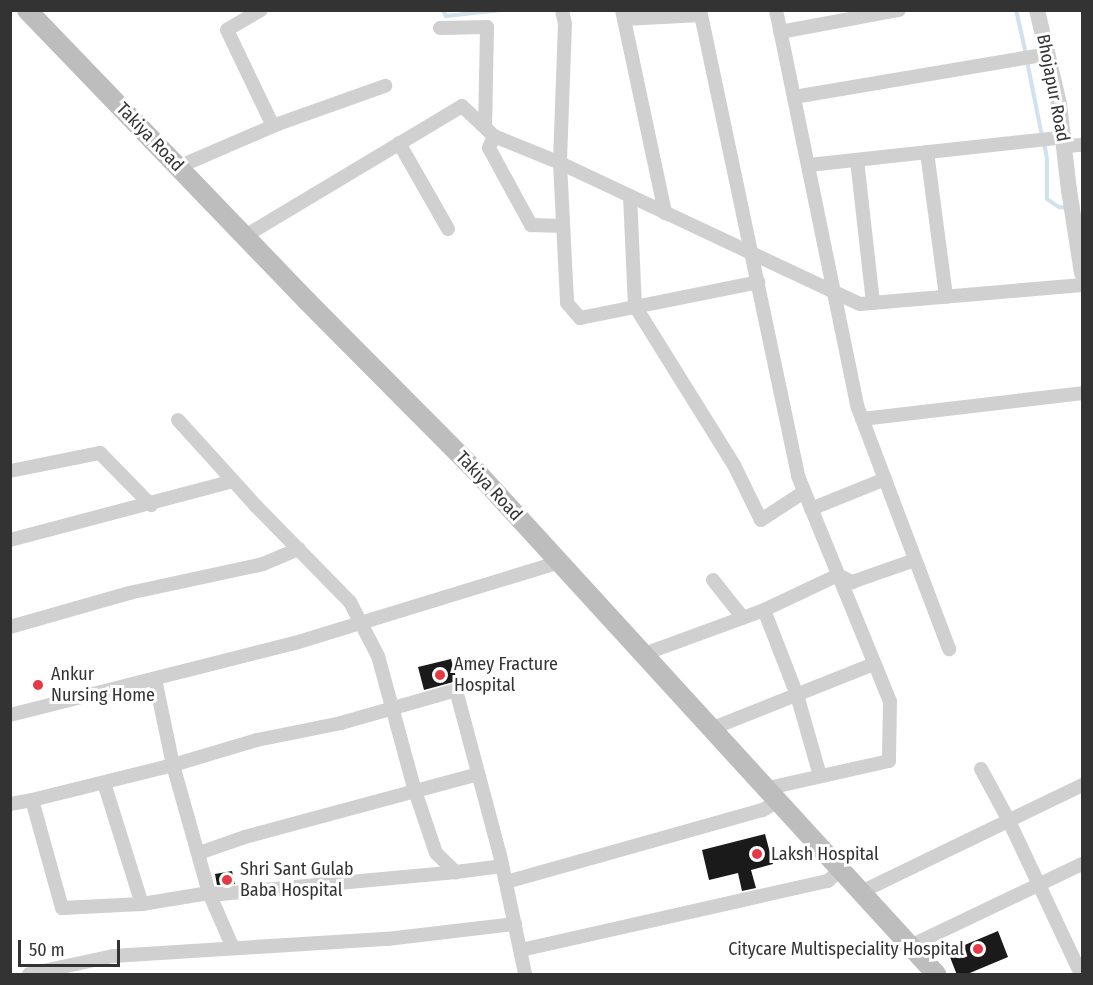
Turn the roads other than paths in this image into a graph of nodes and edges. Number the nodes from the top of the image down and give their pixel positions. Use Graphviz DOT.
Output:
graph roads {
  1 [pos="27,10"];
  2 [pos="261,10"];
  3 [pos="562,10"];
  4 [pos="776,10"];
  5 [pos="899,10"];
  6 [pos="1037,10"];
  7 [pos="701,13"];
  8 [pos="623,15"];
  9 [pos="440,28"];
  10 [pos="780,32"];
  11 [pos="1042,54"];
  12 [pos="385,86"];
  13 [pos="794,97"];
  14 [pos="273,126"];
  15 [pos="489,132"];
  16 [pos="1061,141"];
  17 [pos="399,143"];
  18 [pos="1083,145"];
  19 [pos="927,152"];
  20 [pos="857,160"];
  21 [pos="560,163"];
  22 [pos="809,165"];
  23 [pos="178,166"];
  24 [pos="630,196"];
  25 [pos="665,213"];
  26 [pos="563,226"];
  27 [pos="448,229"];
  28 [pos="245,236"];
  29 [pos="752,254"];
  30 [pos="1083,273"];
  31 [pos="758,282"];
  32 [pos="1083,285"];
  33 [pos="835,291"];
  34 [pos="946,297"];
  35 [pos="873,303"];
  36 [pos="635,306"];
  37 [pos="1083,393"];
  38 [pos="862,419"];
  39 [pos="178,420"];
  40 [pos="10,471"];
  41 [pos="885,479"];
  42 [pos="233,480"];
  43 [pos="804,492"];
  44 [pos="151,504"];
  45 [pos="811,509"];
  46 [pos="10,540"];
  47 [pos="299,549"];
  48 [pos="915,560"];
  49 [pos="560,562"];
  50 [pos="838,575"];
  51 [pos="713,580"];
  52 [pos="764,610"];
  53 [pos="743,618"];
  54 [pos="361,623"];
  55 [pos="10,627"];
  56 [pos="949,649"];
  57 [pos="644,654"];
  58 [pos="874,664"];
  59 [pos="155,679"];
  60 [pos="797,695"];
  61 [pos="393,708"];
  62 [pos="10,716"];
  63 [pos="713,728"];
  64 [pos="173,765"];
  65 [pos="981,769"];
  66 [pos="478,774"];
  67 [pos="820,776"];
  68 [pos="104,783"];
  69 [pos="1083,785"];
  70 [pos="415,791"];
  71 [pos="773,794"];
  72 [pos="32,800"];
  73 [pos="10,804"];
  74 [pos="1008,819"];
  75 [pos="200,853"];
  76 [pos="1083,864"];
  77 [pos="502,866"];
  78 [pos="841,869"];
  79 [pos="456,873"];
  80 [pos="506,882"];
  81 [pos="1037,884"];
  82 [pos="861,892"];
  83 [pos="209,893"];
  84 [pos="142,903"];
  85 [pos="515,924"];
  86 [pos="910,946"];
  87 [pos="233,948"];
  88 [pos="521,950"];
  89 [pos="29,975"];
  90 [pos="525,975"];
  91 [pos="936,975"];
  92 [pos="1081,975"];
  1 -- 23 [label="main road, Takiya Road"];
  2 -- 14 [label="street"];
  3 -- 21 [label="street"];
  4 -- 10 [label="street"];
  5 -- 10 [label="street"];
  6 -- 11 [label="street, Bhojapur Road"];
  7 -- 8 [label="street"];
  7 -- 29 [label="street"];
  8 -- 25 [label="street"];
  9 -- 15 [label="street"];
  10 -- 13 [label="street"];
  11 -- 13 [label="street"];
  11 -- 16 [label="street, Bhojapur Road"];
  12 -- 14 [label="street"];
  13 -- 22 [label="street"];
  14 -- 23 [label="street"];
  15 -- 17 [label="street"];
  15 -- 21 [label="street"];
  15 -- 26 [label="street"];
  16 -- 18 [label="street"];
  16 -- 19 [label="street"];
  16 -- 30 [label="street, Bhojapur Road"];
  17 -- 27 [label="street"];
  17 -- 28 [label="street"];
  19 -- 20 [label="street"];
  19 -- 34 [label="street"];
  20 -- 22 [label="street"];
  20 -- 35 [label="street"];
  21 -- 24 [label="street"];
  21 -- 26 [label="street"];
  22 -- 33 [label="street"];
  23 -- 28 [label="main road, Takiya Road"];
  24 -- 25 [label="street"];
  24 -- 36 [label="street"];
  25 -- 29 [label="street"];
  26 -- 36 [label="street"];
  28 -- 49 [label="main road, Takiya Road"];
  29 -- 31 [label="street"];
  29 -- 33 [label="street"];
  31 -- 36 [label="street"];
  31 -- 43 [label="street"];
  32 -- 34 [label="street"];
  33 -- 35 [label="street"];
  33 -- 38 [label="street"];
  34 -- 35 [label="street"];
  36 -- 43 [label="street"];
  37 -- 38 [label="street"];
  38 -- 41 [label="street"];
  39 -- 42 [label="street"];
  40 -- 44 [label="street"];
  41 -- 45 [label="street"];
  41 -- 48 [label="street"];
  42 -- 44 [label="street"];
  42 -- 47 [label="street"];
  43 -- 45 [label="street"];
  44 -- 46 [label="street"];
  45 -- 50 [label="street"];
  47 -- 54 [label="street"];
  47 -- 55 [label="street"];
  48 -- 50 [label="street"];
  48 -- 56 [label="street"];
  49 -- 54 [label="street"];
  49 -- 57 [label="main road, Takiya Road"];
  50 -- 52 [label="street"];
  50 -- 58 [label="street"];
  51 -- 53 [label="street"];
  52 -- 53 [label="street"];
  52 -- 60 [label="street"];
  53 -- 57 [label="street"];
  54 -- 59 [label="street"];
  54 -- 61 [label="street"];
  57 -- 63 [label="main road, Takiya Road"];
  58 -- 60 [label="street"];
  58 -- 67 [label="street"];
  59 -- 62 [label="street"];
  59 -- 64 [label="street"];
  60 -- 63 [label="street"];
  60 -- 67 [label="street"];
  61 -- 64 [label="street"];
  61 -- 66 [label="street"];
  61 -- 70 [label="street"];
  63 -- 71 [label="main road, Takiya Road"];
  64 -- 68 [label="street"];
  64 -- 75 [label="street"];
  65 -- 74 [label="street"];
  66 -- 70 [label="street"];
  66 -- 77 [label="street"];
  67 -- 71 [label="street"];
  68 -- 72 [label="street"];
  68 -- 84 [label="street"];
  69 -- 74 [label="street"];
  70 -- 75 [label="street"];
  70 -- 79 [label="street"];
  71 -- 78 [label="main road, Takiya Road"];
  71 -- 80 [label="street"];
  72 -- 73 [label="street"];
  72 -- 84 [label="street"];
  74 -- 81 [label="street"];
  74 -- 82 [label="street"];
  75 -- 83 [label="street"];
  76 -- 81 [label="street"];
  77 -- 79 [label="street"];
  77 -- 80 [label="street"];
  78 -- 82 [label="main road, Takiya Road"];
  78 -- 88 [label="street"];
  79 -- 83 [label="street"];
  80 -- 85 [label="street"];
  81 -- 86 [label="street"];
  81 -- 92 [label="street"];
  82 -- 86 [label="main road, Takiya Road"];
  83 -- 84 [label="street"];
  83 -- 87 [label="street"];
  85 -- 87 [label="street"];
  85 -- 88 [label="street"];
  86 -- 91 [label="main road, Takiya Road"];
  87 -- 89 [label="street"];
  88 -- 90 [label="street"];
}
